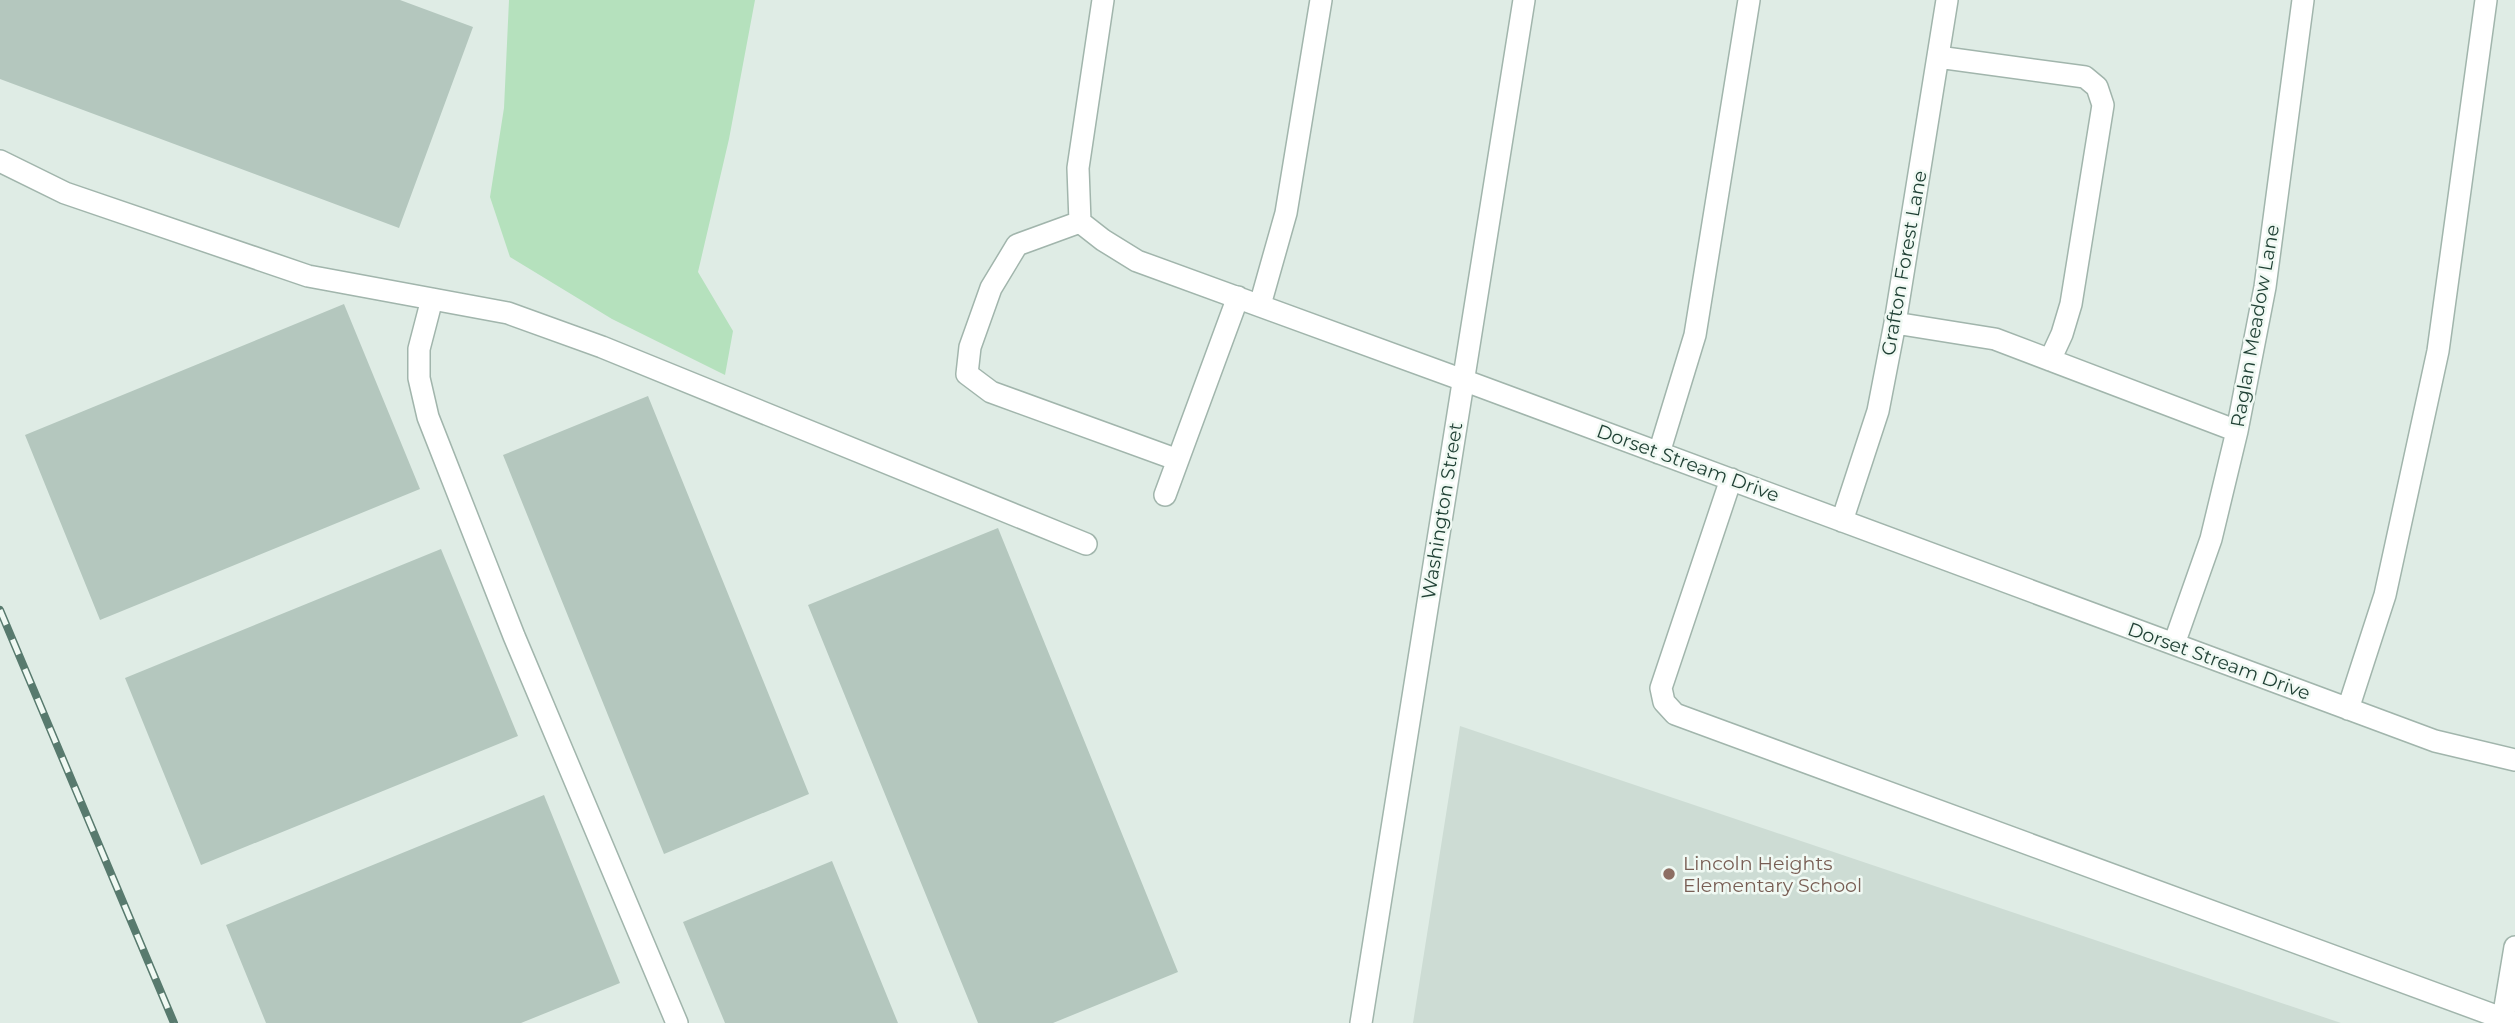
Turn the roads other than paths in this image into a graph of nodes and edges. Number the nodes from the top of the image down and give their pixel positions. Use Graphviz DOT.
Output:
graph roads {
  1 [pos="1103,0"];
  2 [pos="1321,0"];
  3 [pos="1524,0"];
  4 [pos="1749,0"];
  5 [pos="1947,0"];
  6 [pos="2303,0"];
  7 [pos="2486,0"];
  8 [pos="1938,57"];
  9 [pos="0,161"];
  10 [pos="1080,222"];
  11 [pos="1238,297"];
  12 [pos="432,299"];
  13 [pos="1260,305"];
  14 [pos="1895,323"];
  15 [pos="2050,360"];
  16 [pos="1464,380"];
  17 [pos="2236,431"];
  18 [pos="1660,453"];
  19 [pos="1178,460"];
  20 [pos="1731,479"];
  21 [pos="1165,495"];
  22 [pos="1842,521"];
  23 [pos="1086,544"];
  24 [pos="2174,645"];
  25 [pos="2348,709"];
  26 [pos="2515,760"];
  27 [pos="2515,947"];
  28 [pos="2509,1021"];
  29 [pos="677,1023"];
  30 [pos="1361,1023"];
  1 -- 10 [label="street"];
  2 -- 13 [label="street"];
  3 -- 16 [label="street, Washington Street"];
  4 -- 18 [label="street"];
  5 -- 8 [label="street, Grafton Forest Lane"];
  6 -- 17 [label="street, Raglan Meadow Lane"];
  7 -- 25 [label="street"];
  8 -- 14 [label="street, Grafton Forest Lane"];
  8 -- 15 [label="street"];
  9 -- 12 [label="street"];
  10 -- 11 [label="street, Dorset Stream Drive"];
  10 -- 19 [label="street"];
  11 -- 13 [label="street, Dorset Stream Drive"];
  11 -- 19 [label="street"];
  12 -- 23 [label="street"];
  12 -- 29 [label="street"];
  13 -- 16 [label="street, Dorset Stream Drive"];
  14 -- 15 [label="street"];
  14 -- 22 [label="street, Grafton Forest Lane"];
  15 -- 17 [label="street"];
  16 -- 18 [label="street, Dorset Stream Drive"];
  16 -- 30 [label="street, Washington Street"];
  17 -- 24 [label="street, Raglan Meadow Lane"];
  18 -- 20 [label="street, Dorset Stream Drive"];
  19 -- 21 [label="street"];
  20 -- 22 [label="street, Dorset Stream Drive"];
  20 -- 28 [label="street"];
  22 -- 24 [label="street, Dorset Stream Drive"];
  24 -- 25 [label="street, Dorset Stream Drive"];
  25 -- 26 [label="street, Dorset Stream Drive"];
  27 -- 28 [label="street"];
}
